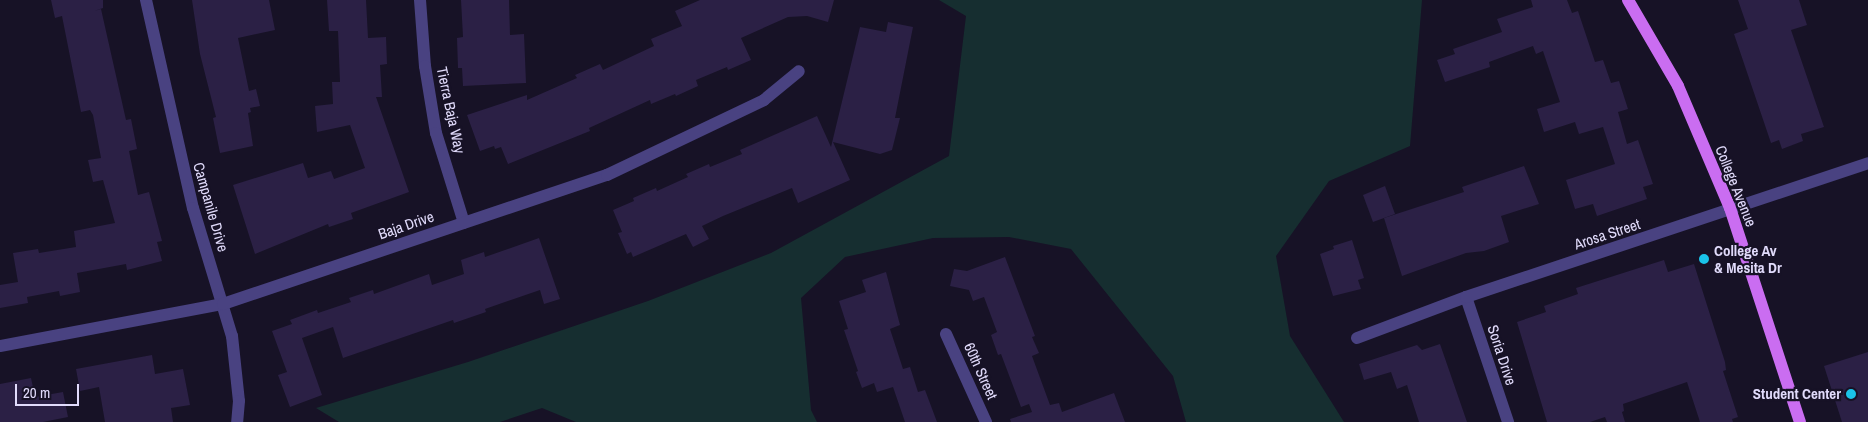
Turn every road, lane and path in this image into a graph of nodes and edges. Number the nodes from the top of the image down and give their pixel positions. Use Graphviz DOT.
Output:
graph roads {
  1 [pos="146,0"];
  2 [pos="420,0"];
  3 [pos="1628,0"];
  4 [pos="799,71"];
  5 [pos="1868,163"];
  6 [pos="1730,208"];
  7 [pos="464,223"];
  8 [pos="1466,297"];
  9 [pos="223,304"];
  10 [pos="946,334"];
  11 [pos="1357,338"];
  12 [pos="0,346"];
  13 [pos="237,422"];
  14 [pos="986,422"];
  15 [pos="1508,422"];
  16 [pos="1800,422"];
  1 -- 9 [label="street, Campanile Drive"];
  2 -- 7 [label="street, Tierra Baja Way"];
  3 -- 6 [label="main road, College Avenue"];
  4 -- 7 [label="street, Baja Drive"];
  5 -- 6 [label="street, Arosa Street"];
  6 -- 8 [label="street, Arosa Street"];
  6 -- 16 [label="main road, College Avenue"];
  7 -- 9 [label="street, Baja Drive"];
  8 -- 11 [label="street, Arosa Street"];
  8 -- 15 [label="street, Soria Drive"];
  9 -- 12 [label="street, Baja Drive"];
  9 -- 13 [label="street, Campanile Drive"];
  10 -- 14 [label="street, 60th Street"];
}
